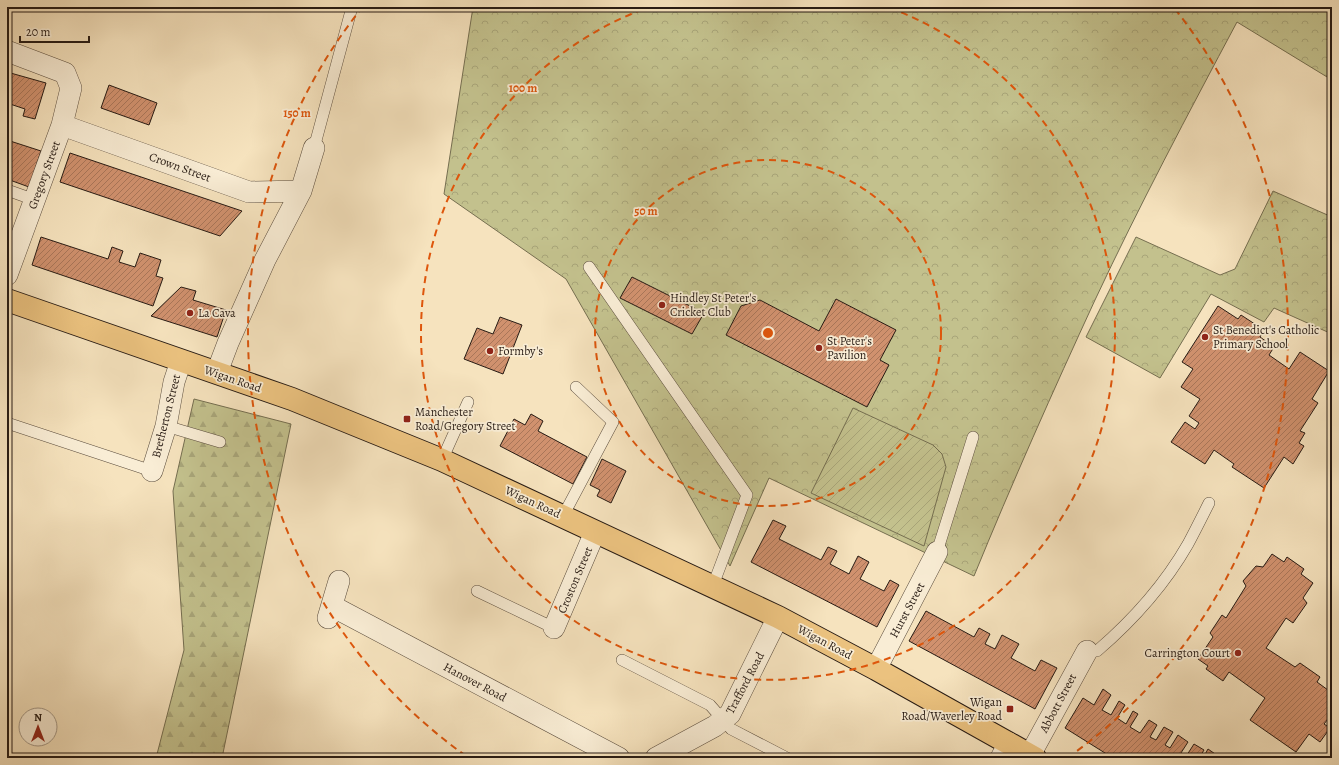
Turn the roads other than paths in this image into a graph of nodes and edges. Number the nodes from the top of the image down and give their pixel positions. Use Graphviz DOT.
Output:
graph roads {
  1 [pos="352,7"];
  2 [pos="7,51"];
  3 [pos="62,125"];
  4 [pos="314,148"];
  5 [pos="7,190"];
  6 [pos="301,190"];
  7 [pos="35,200"];
  8 [pos="589,267"];
  9 [pos="7,275"];
  10 [pos="7,300"];
  11 [pos="181,361"];
  12 [pos="217,372"];
  13 [pos="576,387"];
  14 [pos="468,402"];
  15 [pos="7,423"];
  16 [pos="166,426"];
  17 [pos="973,437"];
  18 [pos="220,442"];
  19 [pos="442,460"];
  20 [pos="152,471"];
  21 [pos="1209,503"];
  22 [pos="563,516"];
  23 [pos="595,532"];
  24 [pos="937,552"];
  25 [pos="339,581"];
  26 [pos="712,588"];
  27 [pos="477,591"];
  28 [pos="778,617"];
  29 [pos="554,628"];
  30 [pos="1086,651"];
  31 [pos="622,660"];
  32 [pos="876,669"];
  33 [pos="724,720"];
  34 [pos="1005,751"];
  35 [pos="1032,757"];
  36 [pos="619,758"];
  37 [pos="656,758"];
  38 [pos="787,758"];
  1 -- 4 [label="lane"];
  2 -- 3 [label="street, Gregory Street"];
  3 -- 6 [label="street, Crown Street"];
  3 -- 7 [label="street, Gregory Street"];
  4 -- 6 [label="street"];
  5 -- 7 [label="lane"];
  6 -- 12 [label="street"];
  7 -- 9 [label="street, Gregory Street"];
  8 -- 26 [label="lane"];
  10 -- 11 [label="highway, Wigan Road"];
  11 -- 12 [label="highway, Wigan Road"];
  11 -- 16 [label="street, Bretherton Street"];
  12 -- 19 [label="highway, Wigan Road"];
  13 -- 22 [label="lane"];
  14 -- 19 [label="lane"];
  15 -- 20 [label="lane"];
  16 -- 18 [label="lane"];
  16 -- 20 [label="street, Bretherton Street"];
  17 -- 24 [label="lane"];
  19 -- 22 [label="highway, Wigan Road"];
  21 -- 30 [label="lane"];
  22 -- 23 [label="highway, Wigan Road"];
  23 -- 26 [label="highway, Wigan Road"];
  23 -- 29 [label="street, Croston Street"];
  24 -- 32 [label="street, Hurst Street"];
  25 -- 36 [label="street, Hanover Road"];
  26 -- 28 [label="highway, Wigan Road"];
  27 -- 29 [label="lane"];
  28 -- 32 [label="highway, Wigan Road"];
  28 -- 33 [label="street, Trafford Road"];
  30 -- 35 [label="street, Abbott Street"];
  31 -- 33 [label="lane"];
  32 -- 34 [label="highway, Wigan Road"];
  33 -- 37 [label="street, Trafford Road"];
  33 -- 38 [label="lane"];
  34 -- 35 [label="highway, Wigan Road"];
}
